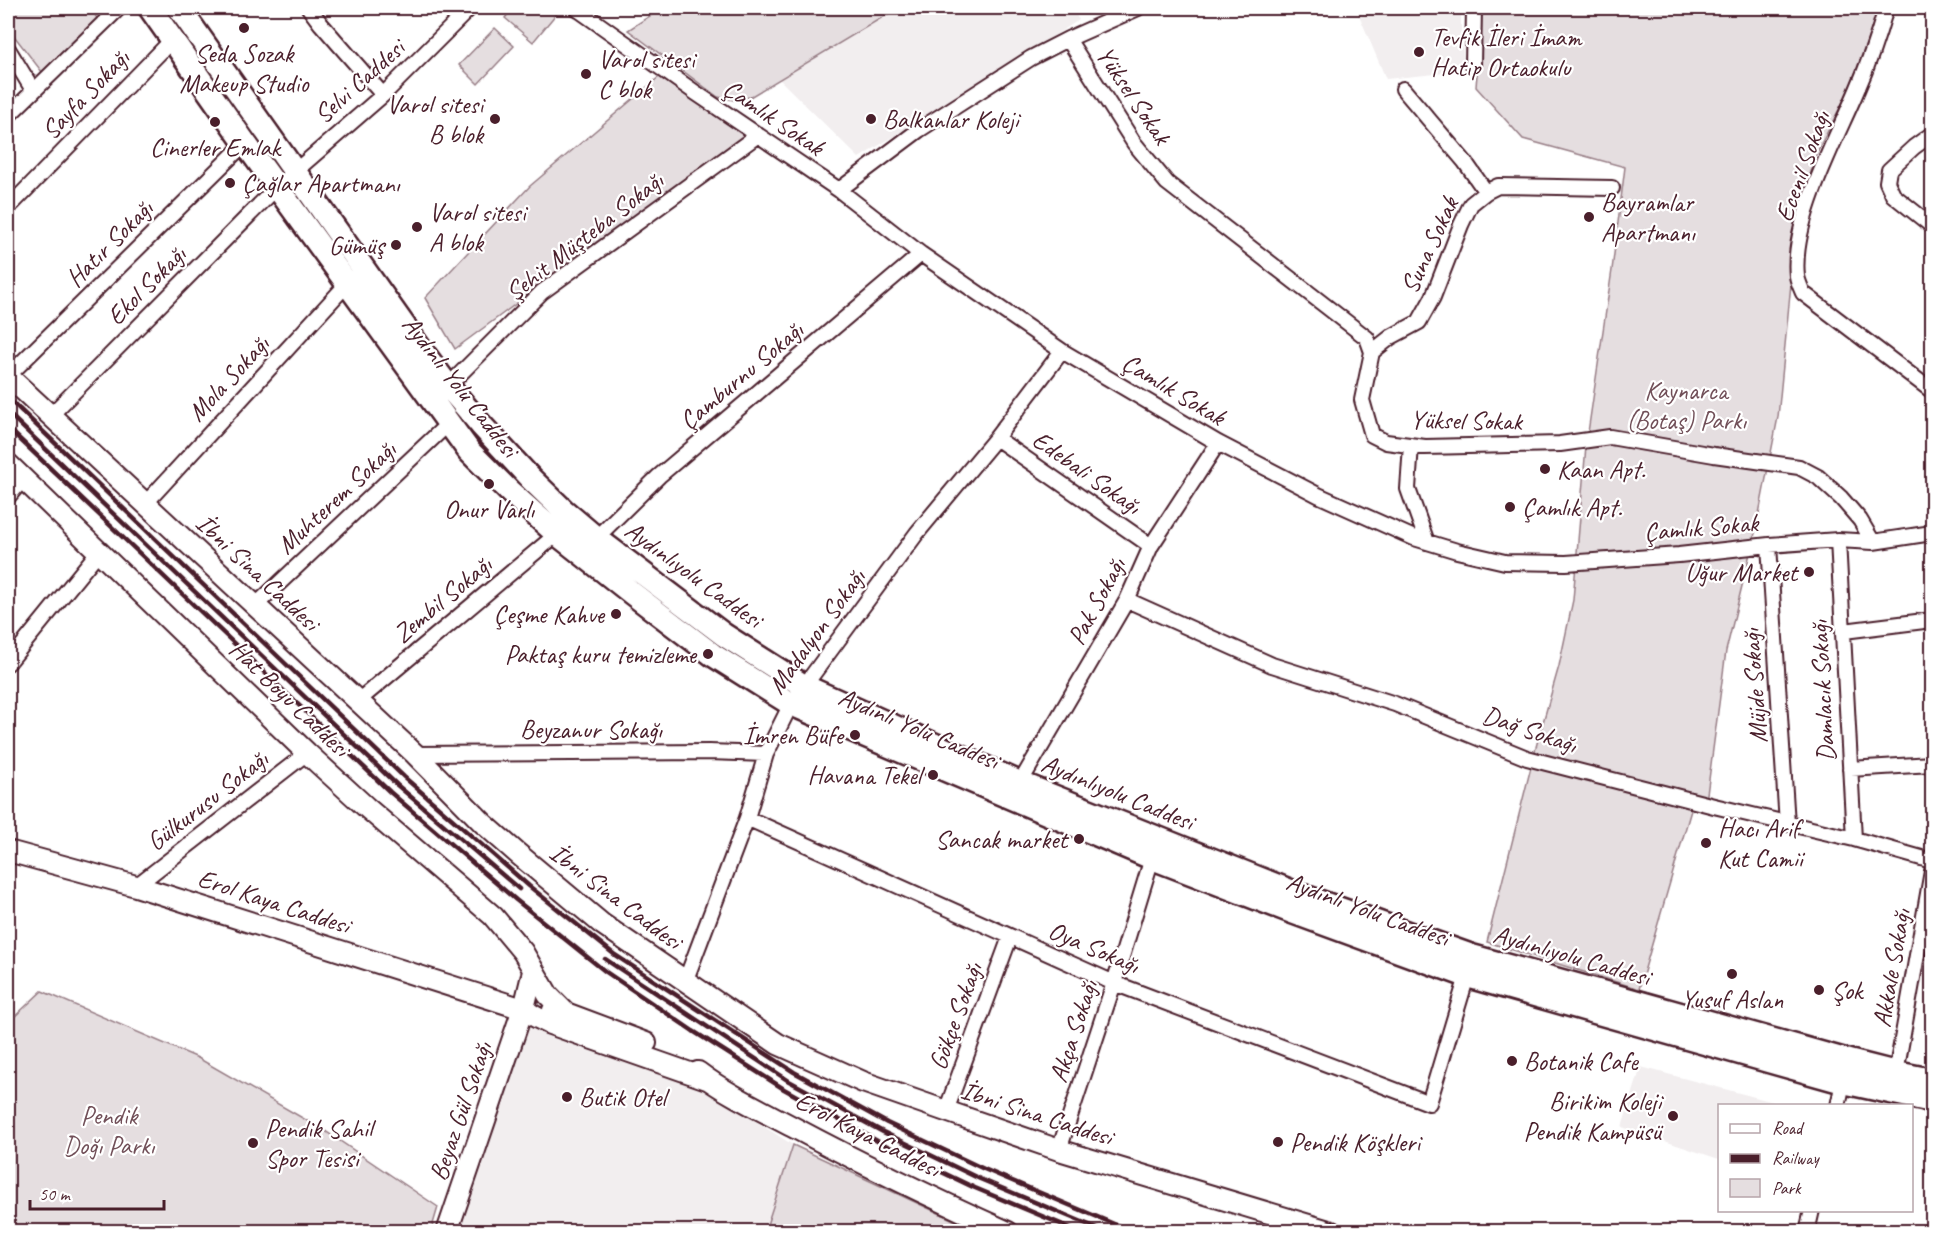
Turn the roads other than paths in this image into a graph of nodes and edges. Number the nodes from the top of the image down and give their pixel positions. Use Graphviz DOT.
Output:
graph roads {
  1 [pos="119,8"];
  2 [pos="150,8"];
  3 [pos="179,8"];
  4 [pos="309,8"];
  5 [pos="470,8"];
  6 [pos="576,8"];
  7 [pos="1138,8"];
  8 [pos="1474,8"];
  9 [pos="1886,8"];
  10 [pos="1068,39"];
  11 [pos="172,40"];
  12 [pos="8,49"];
  13 [pos="1473,65"];
  14 [pos="1403,89"];
  15 [pos="33,90"];
  16 [pos="383,95"];
  17 [pos="8,116"];
  18 [pos="1932,134"];
  19 [pos="758,135"];
  20 [pos="245,143"];
  21 [pos="285,179"];
  22 [pos="1612,188"];
  23 [pos="839,190"];
  24 [pos="1486,192"];
  25 [pos="8,208"];
  26 [pos="1932,226"];
  27 [pos="921,254"];
  28 [pos="347,284"];
  29 [pos="1062,351"];
  30 [pos="1372,352"];
  31 [pos="8,376"];
  32 [pos="448,386"];
  33 [pos="1932,391"];
  34 [pos="50,417"];
  35 [pos="449,423"];
  36 [pos="996,438"];
  37 [pos="1218,443"];
  38 [pos="1411,445"];
  39 [pos="8,464"];
  40 [pos="23,479"];
  41 [pos="8,497"];
  42 [pos="145,504"];
  43 [pos="1932,533"];
  44 [pos="557,534"];
  45 [pos="596,538"];
  46 [pos="1838,540"];
  47 [pos="1427,542"];
  48 [pos="1874,542"];
  49 [pos="1769,545"];
  50 [pos="1151,546"];
  51 [pos="99,551"];
  52 [pos="1126,600"];
  53 [pos="255,606"];
  54 [pos="1932,620"];
  55 [pos="1844,631"];
  56 [pos="8,663"];
  57 [pos="804,686"];
  58 [pos="358,701"];
  59 [pos="791,704"];
  60 [pos="307,753"];
  61 [pos="415,754"];
  62 [pos="766,754"];
  63 [pos="1932,764"];
  64 [pos="1850,769"];
  65 [pos="1020,783"];
  66 [pos="747,818"];
  67 [pos="1787,824"];
  68 [pos="1854,839"];
  69 [pos="8,851"];
  70 [pos="1152,858"];
  71 [pos="1932,861"];
  72 [pos="1932,871"];
  73 [pos="136,886"];
  74 [pos="1010,937"];
  75 [pos="533,971"];
  76 [pos="1467,976"];
  77 [pos="686,982"];
  78 [pos="1114,983"];
  79 [pos="523,1009"];
  80 [pos="566,1012"];
  81 [pos="1896,1073"];
  82 [pos="706,1079"];
  83 [pos="1932,1080"];
  84 [pos="1843,1082"];
  85 [pos="1932,1101"];
  86 [pos="1838,1104"];
  87 [pos="946,1112"];
  88 [pos="1059,1150"];
  89 [pos="1812,1212"];
  90 [pos="447,1232"];
  91 [pos="1008,1232"];
  92 [pos="1332,1232"];
  93 [pos="1807,1232"];
  1 -- 15 [label="street"];
  2 -- 11 [label="main road, Aydınlı Yolu Caddesi"];
  3 -- 21 [label="main road, Aydınlıyolu Caddesi"];
  4 -- 16 [label="street"];
  5 -- 16 [label="street, Selvi Caddesi"];
  6 -- 19 [label="street, Çamlık Sokak"];
  7 -- 10 [label="street"];
  8 -- 13 [label="street"];
  9 -- 33 [label="street, Ecenil Sokağı"];
  10 -- 23 [label="street"];
  10 -- 30 [label="street, Yüksel Sokak"];
  11 -- 20 [label="main road, Aydınlı Yolu Caddesi"];
  11 -- 25 [label="street, Sayfa Sokağı"];
  12 -- 15 [label="street"];
  14 -- 24 [label="street"];
  15 -- 17 [label="street"];
  16 -- 21 [label="street, Selvi Caddesi"];
  18 -- 26 [label="street"];
  19 -- 23 [label="street, Çamlık Sokak"];
  19 -- 32 [label="street, Şehit Müşteba Sokağı"];
  20 -- 21 [label="main road, Aydınlı Yolu Caddesi"];
  20 -- 31 [label="street, Hatır Sokağı"];
  21 -- 28 [label="main road, Aydınlı Yolu Caddesi"];
  21 -- 32 [label="main road, Aydınlıyolu Caddesi"];
  21 -- 34 [label="street, Ekol Sokağı"];
  22 -- 24 [label="street, Suna Sokak"];
  23 -- 27 [label="street, Çamlık Sokak"];
  24 -- 30 [label="street, Suna Sokak"];
  27 -- 29 [label="street, Çamlık Sokak"];
  27 -- 45 [label="street, Çamburnu Sokağı"];
  28 -- 35 [label="main road, Aydınlı Yolu Caddesi"];
  28 -- 42 [label="street, Mola Sokağı"];
  29 -- 36 [label="street, Madalyon Sokağı"];
  29 -- 37 [label="street, Çamlık Sokak"];
  30 -- 38 [label="street, Yüksel Sokak"];
  31 -- 34 [label="street, İbni Sina Caddesi"];
  32 -- 45 [label="main road, Aydınlıyolu Caddesi"];
  34 -- 42 [label="street, İbni Sina Caddesi"];
  35 -- 44 [label="main road, Aydınlı Yolu Caddesi"];
  35 -- 53 [label="street, Muhterem Sokağı"];
  36 -- 50 [label="street, Edebali Sokağı"];
  36 -- 57 [label="street, Madalyon Sokağı"];
  37 -- 47 [label="street, Çamlık Sokak"];
  37 -- 50 [label="street, Pak Sokağı"];
  38 -- 47 [label="street"];
  38 -- 48 [label="street, Yüksel Sokak"];
  39 -- 40 [label="street, Hat Boyu Caddesi"];
  40 -- 41 [label="street"];
  40 -- 51 [label="street, Hat Boyu Caddesi"];
  42 -- 53 [label="street, İbni Sina Caddesi"];
  43 -- 48 [label="street, Çamlık Sokak"];
  44 -- 58 [label="street, Zembil Sokağı"];
  44 -- 59 [label="main road, Aydınlı Yolu Caddesi"];
  45 -- 57 [label="main road, Aydınlıyolu Caddesi"];
  46 -- 48 [label="street, Çamlık Sokak"];
  46 -- 49 [label="street, Çamlık Sokak"];
  46 -- 55 [label="street, Damlacık Sokağı"];
  47 -- 49 [label="street, Çamlık Sokak"];
  49 -- 67 [label="street, Müjde Sokağı"];
  50 -- 52 [label="street, Pak Sokağı"];
  51 -- 56 [label="street"];
  51 -- 60 [label="street, Hat Boyu Caddesi"];
  52 -- 65 [label="street, Pak Sokağı"];
  52 -- 67 [label="street, Dağ Sokağı"];
  53 -- 58 [label="street, İbni Sina Caddesi"];
  54 -- 55 [label="street"];
  55 -- 64 [label="street, Damlacık Sokağı"];
  57 -- 59 [label="street, Madalyon Sokağı"];
  57 -- 65 [label="main road, Aydınlıyolu Caddesi"];
  58 -- 61 [label="street, İbni Sina Caddesi"];
  59 -- 62 [label="street, Madalyon Sokağı"];
  59 -- 70 [label="main road, Aydınlı Yolu Caddesi"];
  60 -- 73 [label="street, Gülkurusu Sokağı"];
  60 -- 75 [label="street, Hat Boyu Caddesi"];
  61 -- 62 [label="street, Beyzanur Sokağı"];
  61 -- 77 [label="street, İbni Sina Caddesi"];
  62 -- 66 [label="street, Madalyon Sokağı"];
  63 -- 64 [label="street"];
  64 -- 68 [label="street, Damlacık Sokağı"];
  65 -- 81 [label="main road, Aydınlıyolu Caddesi"];
  66 -- 74 [label="street, Oya Sokağı"];
  66 -- 77 [label="street, Madalyon Sokağı"];
  67 -- 68 [label="street, Dağ Sokağı"];
  68 -- 71 [label="street, Dağ Sokağı"];
  69 -- 73 [label="street, Erol Kaya Caddesi"];
  70 -- 76 [label="main road, Aydınlı Yolu Caddesi"];
  70 -- 78 [label="street, Akça Sokağı"];
  72 -- 81 [label="street, Akkale Sokağı"];
  73 -- 79 [label="street, Erol Kaya Caddesi"];
  74 -- 78 [label="street, Oya Sokağı"];
  74 -- 87 [label="street, Gökçe Sokağı"];
  75 -- 79 [label="street, Beyaz Gül Sokağı"];
  75 -- 80 [label="street, Hat Boyu Caddesi"];
  76 -- 78 [label="street, Oya Sokağı"];
  76 -- 84 [label="main road, Aydınlı Yolu Caddesi"];
  77 -- 87 [label="street, İbni Sina Caddesi"];
  78 -- 88 [label="street, Akça Sokağı"];
  79 -- 80 [label="street, Erol Kaya Caddesi"];
  79 -- 82 [label="street, Erol Kaya Caddesi"];
  79 -- 90 [label="street, Beyaz Gül Sokağı"];
  80 -- 82 [label="street, Erol Kaya Caddesi"];
  81 -- 83 [label="main road, Aydınlıyolu Caddesi"];
  82 -- 91 [label="street, Erol Kaya Caddesi"];
  84 -- 85 [label="main road, Aydınlı Yolu Caddesi"];
  84 -- 86 [label="street"];
  87 -- 88 [label="street, İbni Sina Caddesi"];
  88 -- 92 [label="street, İbni Sina Caddesi"];
  89 -- 93 [label="street"];
}
